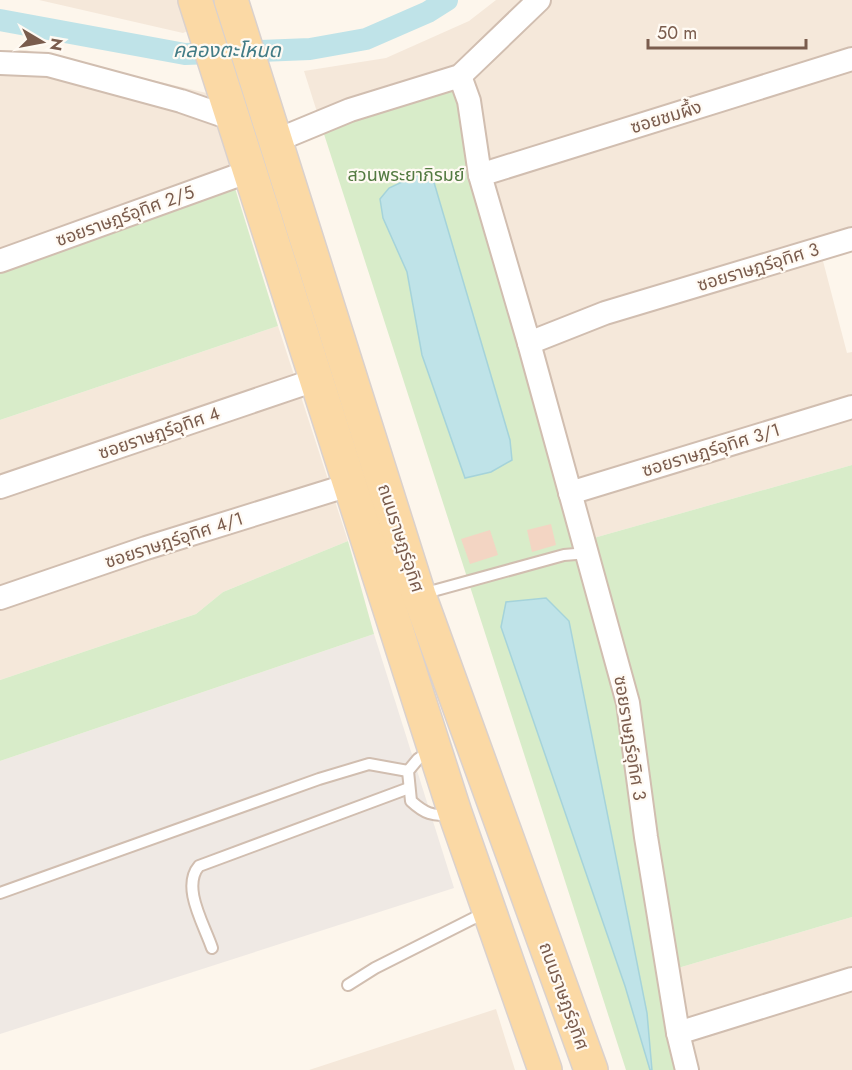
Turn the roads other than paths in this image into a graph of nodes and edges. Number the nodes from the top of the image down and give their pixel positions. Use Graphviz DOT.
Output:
graph roads {
  1 [pos="539,0"];
  2 [pos="234,8"];
  3 [pos="198,10"];
  4 [pos="852,59"];
  5 [pos="0,63"];
  6 [pos="460,76"];
  7 [pos="230,111"];
  8 [pos="275,141"];
  9 [pos="250,171"];
  10 [pos="480,175"];
  11 [pos="852,239"];
  12 [pos="0,261"];
  13 [pos="529,343"];
  14 [pos="318,379"];
  15 [pos="852,407"];
  16 [pos="349,485"];
  17 [pos="0,487"];
  18 [pos="570,492"];
  19 [pos="588,553"];
  20 [pos="419,595"];
  21 [pos="0,598"];
  22 [pos="434,748"];
  23 [pos="408,771"];
  24 [pos="409,788"];
  25 [pos="455,813"];
  26 [pos="0,893"];
  27 [pos="489,910"];
  28 [pos="212,948"];
  29 [pos="852,979"];
  30 [pos="348,985"];
  31 [pos="678,1033"];
  32 [pos="545,1070"];
  33 [pos="591,1070"];
  34 [pos="687,1070"];
  1 -- 6 [label="street"];
  2 -- 8 [label="main road, ถนนราษฎร์อุทิศ"];
  3 -- 7 [label="main road, ถนนราษฎร์อุทิศ"];
  4 -- 10 [label="street, ซอยชมผึ้ง"];
  5 -- 7 [label="street"];
  6 -- 8 [label="street"];
  6 -- 10 [label="street, ซอยราษฎร์อุทิศ 3"];
  7 -- 9 [label="main road, ถนนราษฎร์อุทิศ"];
  8 -- 20 [label="main road, ถนนราษฎร์อุทิศ"];
  9 -- 12 [label="street, ซอยราษฎร์อุทิศ 2/5"];
  9 -- 14 [label="main road, ถนนราษฎร์อุทิศ"];
  10 -- 13 [label="street, ซอยราษฎร์อุทิศ 3"];
  11 -- 13 [label="street, ซอยราษฎร์อุทิศ 3"];
  13 -- 18 [label="street, ซอยราษฎร์อุทิศ 3"];
  14 -- 16 [label="main road, ถนนราษฎร์อุทิศ"];
  14 -- 17 [label="street, ซอยราษฎร์อุทิศ 4"];
  15 -- 18 [label="street, ซอยราษฎร์อุทิศ 3/1"];
  16 -- 21 [label="street, ซอยราษฎร์อุทิศ 4/1"];
  16 -- 22 [label="main road, ถนนราษฎร์อุทิศ"];
  18 -- 19 [label="street, ซอยราษฎร์อุทิศ 3"];
  19 -- 20 [label="lane"];
  19 -- 31 [label="street, ซอยราษฎร์อุทิศ 3"];
  20 -- 33 [label="main road, ถนนราษฎร์อุทิศ"];
  22 -- 23 [label="lane"];
  22 -- 25 [label="main road, ถนนราษฎร์อุทิศ"];
  23 -- 24 [label="lane"];
  23 -- 26 [label="lane"];
  24 -- 25 [label="lane"];
  24 -- 28 [label="lane"];
  25 -- 27 [label="main road, ถนนราษฎร์อุทิศ"];
  27 -- 30 [label="lane"];
  27 -- 32 [label="main road, ถนนราษฎร์อุทิศ"];
  29 -- 31 [label="street"];
  31 -- 34 [label="street, ซอยราษฎร์อุทิศ 3"];
}
